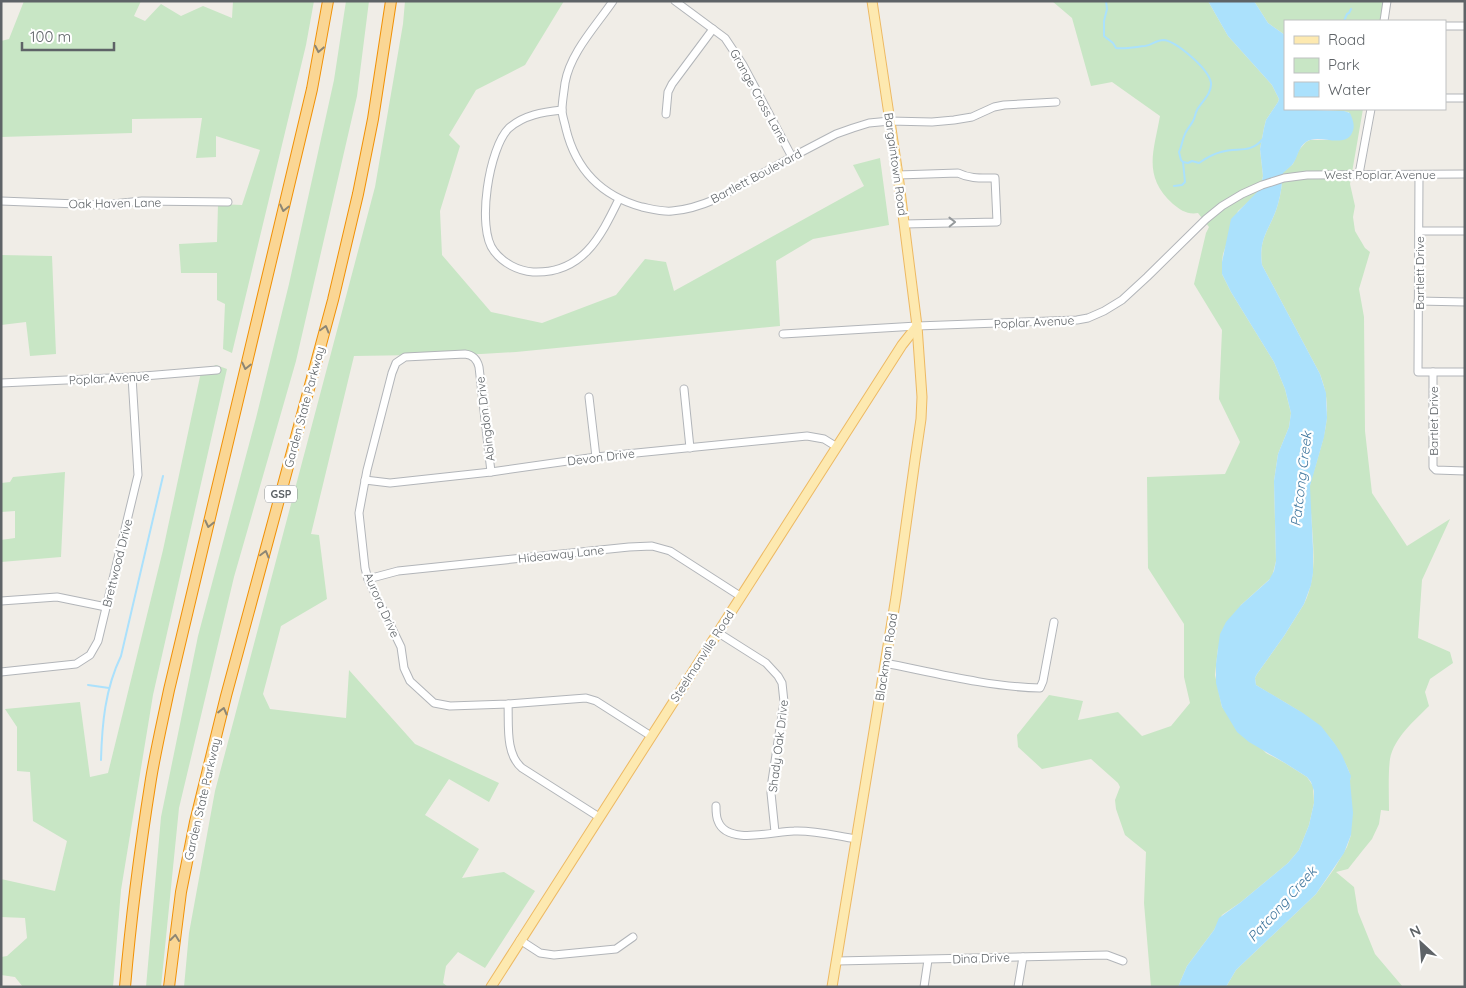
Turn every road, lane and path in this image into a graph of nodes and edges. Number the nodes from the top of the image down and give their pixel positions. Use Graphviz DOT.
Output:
graph roads {
  1 [pos="328,1"];
  2 [pos="391,1"];
  3 [pos="613,1"];
  4 [pos="675,1"];
  5 [pos="872,1"];
  6 [pos="1387,1"];
  7 [pos="1384,20"];
  8 [pos="1446,26"];
  9 [pos="1465,26"];
  10 [pos="713,29"];
  11 [pos="1446,98"];
  12 [pos="1465,98"];
  13 [pos="1056,102"];
  14 [pos="562,110"];
  15 [pos="1371,110"];
  16 [pos="666,114"];
  17 [pos="890,121"];
  18 [pos="792,157"];
  19 [pos="1359,174"];
  20 [pos="1465,174"];
  21 [pos="898,175"];
  22 [pos="1419,175"];
  23 [pos="1296,176"];
  24 [pos="619,199"];
  25 [pos="1,201"];
  26 [pos="228,202"];
  27 [pos="904,224"];
  28 [pos="1419,231"];
  29 [pos="1465,231"];
  30 [pos="1418,301"];
  31 [pos="1465,302"];
  32 [pos="917,326"];
  33 [pos="783,334"];
  34 [pos="479,367"];
  35 [pos="217,370"];
  36 [pos="1433,372"];
  37 [pos="1465,372"];
  38 [pos="132,377"];
  39 [pos="1,383"];
  40 [pos="684,389"];
  41 [pos="589,397"];
  42 [pos="837,447"];
  43 [pos="690,448"];
  44 [pos="596,457"];
  45 [pos="1465,470"];
  46 [pos="491,472"];
  47 [pos="365,480"];
  48 [pos="368,579"];
  49 [pos="740,596"];
  50 [pos="1,601"];
  51 [pos="106,607"];
  52 [pos="1054,622"];
  53 [pos="717,632"];
  54 [pos="885,663"];
  55 [pos="1,672"];
  56 [pos="508,704"];
  57 [pos="651,736"];
  58 [pos="716,806"];
  59 [pos="598,817"];
  60 [pos="776,832"];
  61 [pos="856,839"];
  62 [pos="633,937"];
  63 [pos="520,940"];
  64 [pos="1023,957"];
  65 [pos="928,960"];
  66 [pos="837,961"];
  67 [pos="1123,961"];
  68 [pos="125,987"];
  69 [pos="169,987"];
  70 [pos="491,987"];
  71 [pos="832,987"];
  72 [pos="924,987"];
  73 [pos="1018,987"];
  1 -- 68 [label="highway, one-way"];
  69 -- 2 [label="highway, Garden State Parkway / GSP, one-way"];
  3 -- 14 [label="street"];
  4 -- 10 [label="street, Grange Cross Lane"];
  5 -- 17 [label="main road, Bargaintown Road"];
  6 -- 7 [label="street"];
  8 -- 9 [label="street"];
  10 -- 16 [label="street"];
  10 -- 18 [label="street, Grange Cross Lane"];
  11 -- 12 [label="street"];
  13 -- 17 [label="street, Bartlett Boulevard"];
  14 -- 24 [label="street, Bartlett Boulevard"];
  14 -- 24 [label="street"];
  15 -- 19 [label="street"];
  17 -- 18 [label="street, Bartlett Boulevard"];
  17 -- 21 [label="main road, Bargaintown Road"];
  18 -- 24 [label="street, Bartlett Boulevard"];
  19 -- 22 [label="street, West Poplar Avenue"];
  19 -- 23 [label="street, West Poplar Avenue"];
  20 -- 22 [label="street, West Poplar Avenue"];
  21 -- 27 [label="main road, Bargaintown Road"];
  27 -- 21 [label="street, one-way"];
  22 -- 28 [label="street, Bartlett Drive"];
  23 -- 32 [label="street, Poplar Avenue"];
  25 -- 26 [label="street, Oak Haven Lane"];
  27 -- 32 [label="main road, Bargaintown Road"];
  28 -- 29 [label="street"];
  28 -- 30 [label="street, Bartlett Drive"];
  30 -- 31 [label="street"];
  30 -- 36 [label="street, Bartlett Drive"];
  32 -- 33 [label="street, Poplar Avenue"];
  32 -- 42 [label="main road, Steelmanville Road"];
  32 -- 54 [label="main road, Blackman Road"];
  34 -- 46 [label="street, Abingdon Drive"];
  34 -- 47 [label="street, Aurora Drive"];
  35 -- 38 [label="street, Poplar Avenue"];
  36 -- 37 [label="street"];
  36 -- 45 [label="street, Bartlet Drive"];
  38 -- 39 [label="street, Poplar Avenue"];
  38 -- 51 [label="street, Brettwood Drive"];
  40 -- 43 [label="street"];
  41 -- 44 [label="street"];
  42 -- 43 [label="street, Devon Drive"];
  42 -- 49 [label="main road, Steelmanville Road"];
  43 -- 44 [label="street, Devon Drive"];
  44 -- 46 [label="street, Devon Drive"];
  46 -- 47 [label="street, Devon Drive"];
  47 -- 48 [label="street, Aurora Drive"];
  48 -- 49 [label="street, Hideaway Lane"];
  48 -- 56 [label="street, Aurora Drive"];
  49 -- 53 [label="main road, Steelmanville Road"];
  50 -- 51 [label="street"];
  51 -- 55 [label="street, Brettwood Drive"];
  52 -- 54 [label="street"];
  53 -- 57 [label="main road, Steelmanville Road"];
  53 -- 60 [label="street, Shady Oak Drive"];
  54 -- 61 [label="main road, Blackman Road"];
  56 -- 57 [label="street, Aurora Drive"];
  56 -- 59 [label="street"];
  57 -- 59 [label="main road, Steelmanville Road"];
  58 -- 60 [label="street"];
  59 -- 63 [label="main road, Steelmanville Road"];
  60 -- 61 [label="street"];
  61 -- 66 [label="main road, Blackman Road"];
  62 -- 63 [label="street"];
  63 -- 70 [label="main road, Steelmanville Road"];
  64 -- 65 [label="street, Dina Drive"];
  64 -- 67 [label="street, Dina Drive"];
  64 -- 73 [label="street"];
  65 -- 66 [label="street, Dina Drive"];
  65 -- 72 [label="street"];
  66 -- 71 [label="main road, Blackman Road"];
}
